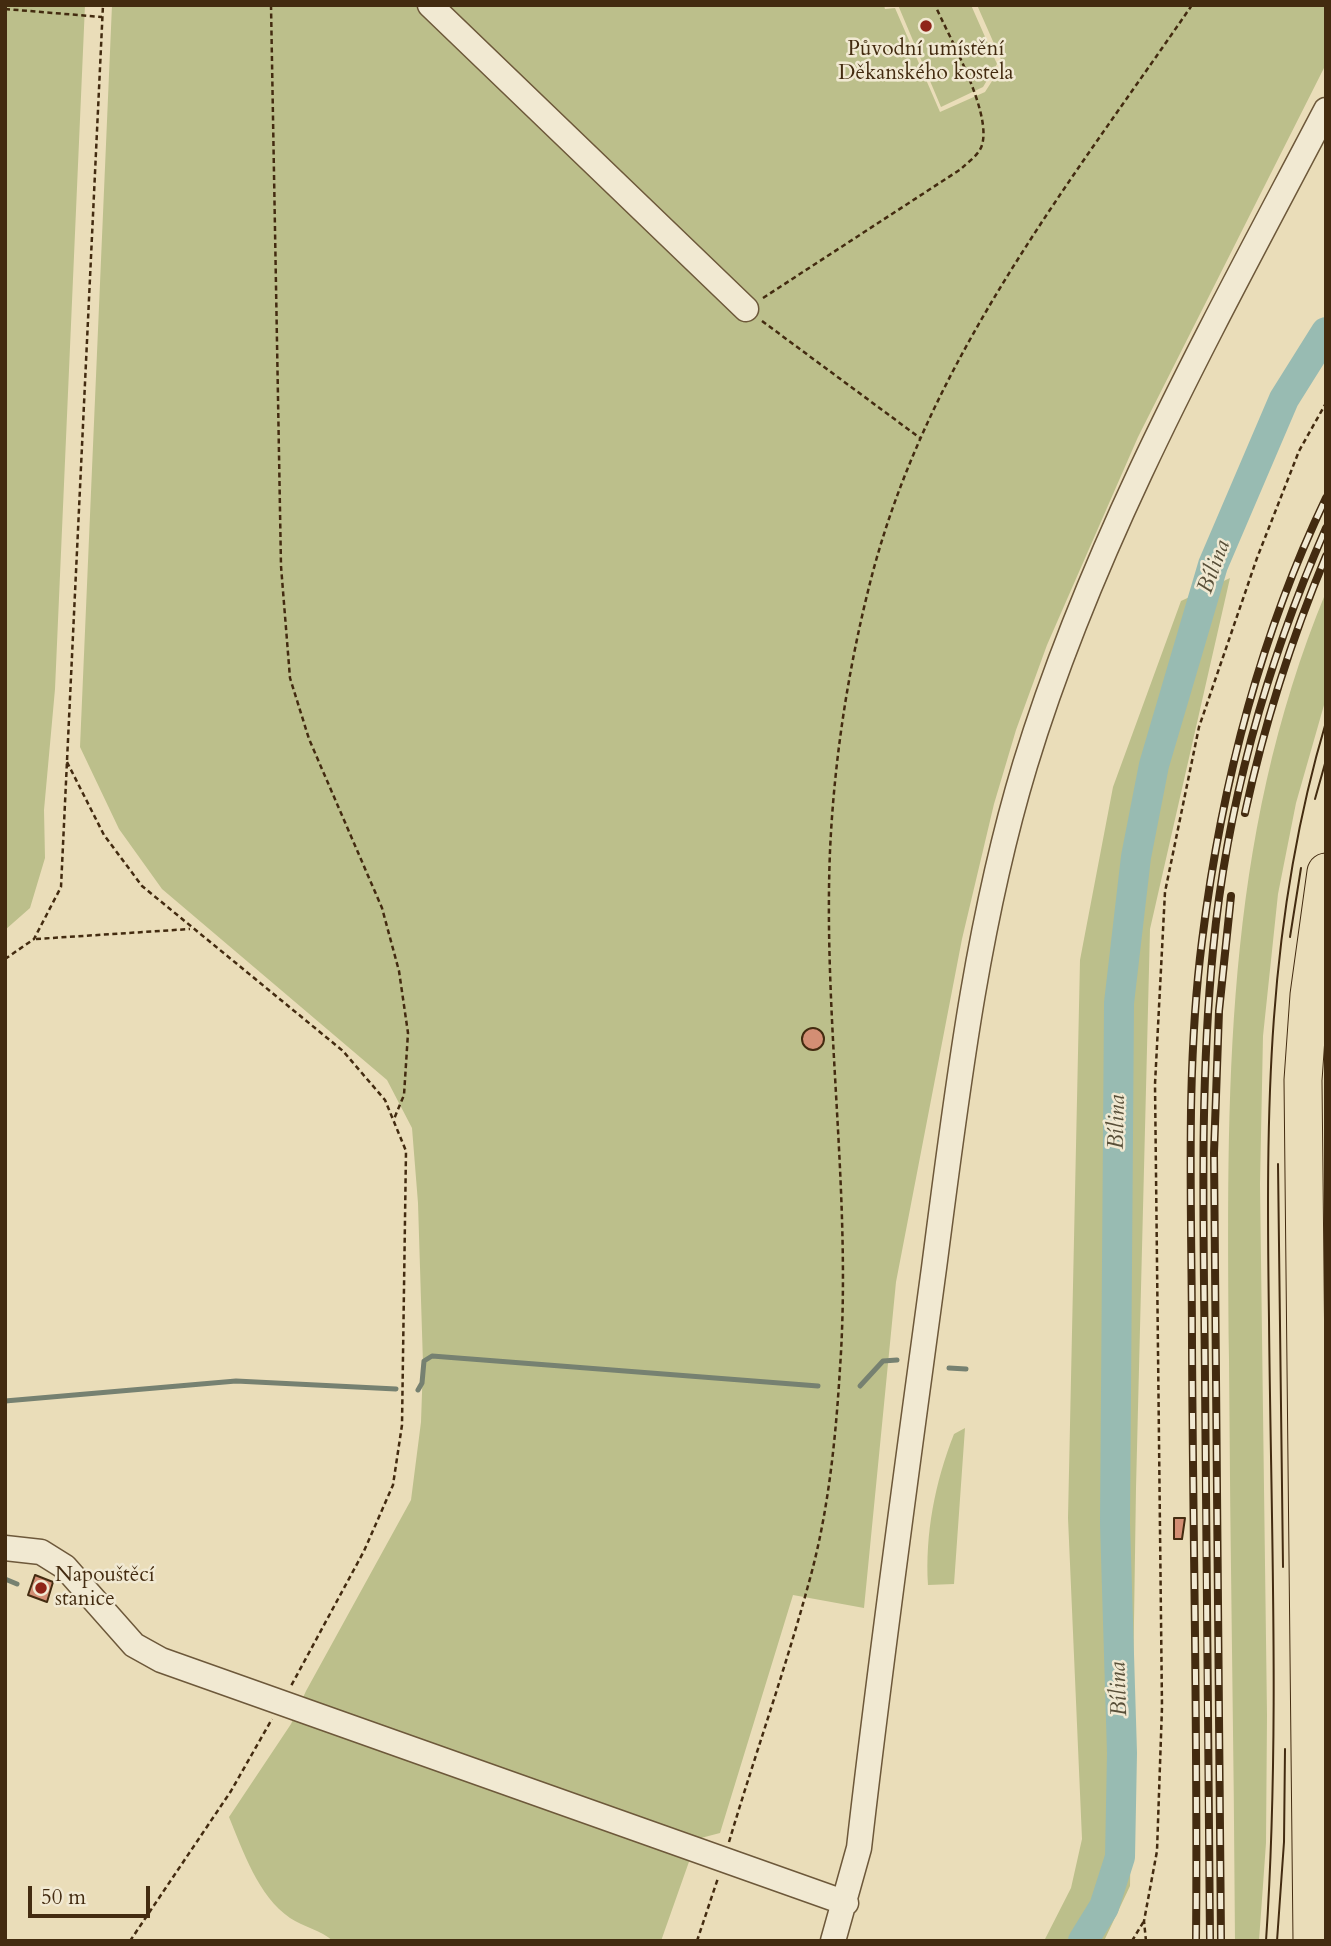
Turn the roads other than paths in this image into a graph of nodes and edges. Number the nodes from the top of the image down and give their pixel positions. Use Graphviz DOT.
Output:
graph roads {
  1 [pos="429,5"];
  2 [pos="1326,110"];
  3 [pos="746,309"];
  4 [pos="1326,872"];
  5 [pos="5,1548"];
  6 [pos="846,1903"];
  7 [pos="833,1941"];
  8 [pos="1312,1941"];
  1 -- 3 [label="street"];
  2 -- 6 [label="street"];
  4 -- 8 [label="highway"];
  5 -- 6 [label="street"];
  6 -- 7 [label="street"];
}
